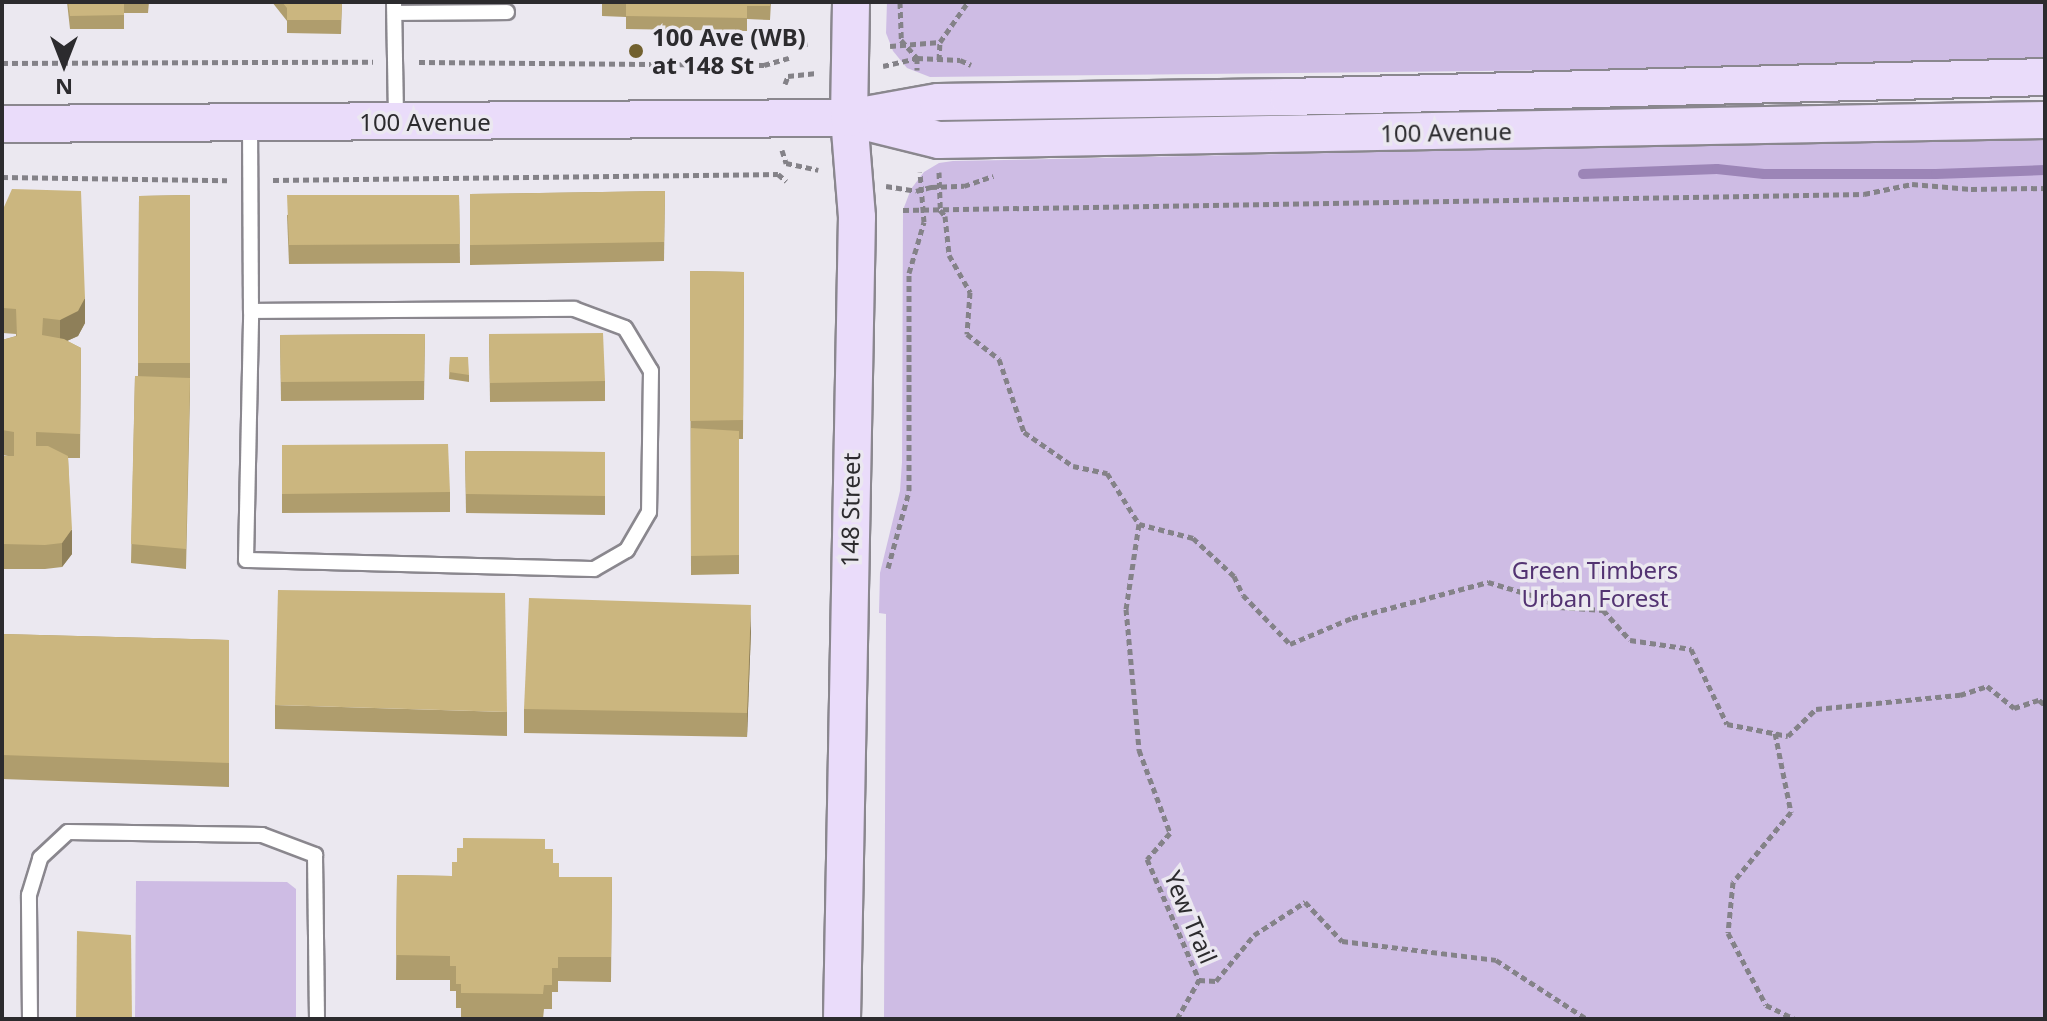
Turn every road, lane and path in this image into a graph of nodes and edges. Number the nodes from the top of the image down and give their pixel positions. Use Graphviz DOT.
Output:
graph roads {
  1 [pos="851,2"];
  2 [pos="900,2"];
  3 [pos="968,2"];
  4 [pos="394,8"];
  5 [pos="507,12"];
  6 [pos="940,42"];
  7 [pos="903,45"];
  8 [pos="890,46"];
  9 [pos="917,58"];
  10 [pos="2,63"];
  11 [pos="26,63"];
  12 [pos="902,63"];
  13 [pos="938,68"];
  14 [pos="917,73"];
  15 [pos="2045,77"];
  16 [pos="849,118"];
  17 [pos="2045,120"];
  18 [pos="250,121"];
  19 [pos="396,123"];
  20 [pos="2,124"];
  21 [pos="939,163"];
  22 [pos="921,175"];
  23 [pos="2,177"];
  24 [pos="228,180"];
  25 [pos="283,180"];
  26 [pos="786,181"];
  27 [pos="2045,188"];
  28 [pos="903,210"];
  29 [pos="924,210"];
  30 [pos="940,210"];
  31 [pos="251,311"];
  32 [pos="1139,524"];
  33 [pos="848,593"];
  34 [pos="2045,705"];
  35 [pos="1775,733"];
  36 [pos="1199,980"];
  37 [pos="30,1019"];
  38 [pos="317,1019"];
  39 [pos="842,1019"];
  40 [pos="1177,1019"];
  41 [pos="1587,1019"];
  42 [pos="1795,1019"];
  1 -- 16 [label="main road, 148 Street"];
  2 -- 7 [label="path"];
  3 -- 6 [label="path"];
  4 -- 5 [label="lane"];
  4 -- 19 [label="lane"];
  6 -- 7 [label="path"];
  6 -- 13 [label="path"];
  7 -- 8 [label="path"];
  7 -- 9 [label="path"];
  9 -- 12 [label="path"];
  9 -- 14 [label="path"];
  10 -- 11 [label="path"];
  15 -- 16 [label="main road, 100 Avenue"];
  16 -- 17 [label="main road, 100 Avenue"];
  16 -- 19 [label="main road, 100 Avenue"];
  16 -- 33 [label="main road, 148 Street"];
  18 -- 19 [label="main road, 100 Avenue"];
  18 -- 20 [label="main road, 100 Avenue"];
  18 -- 31 [label="lane"];
  21 -- 30 [label="path"];
  22 -- 29 [label="path"];
  23 -- 24 [label="path"];
  25 -- 26 [label="path"];
  27 -- 30 [label="path"];
  28 -- 29 [label="path"];
  29 -- 30 [label="path"];
  29 -- 33 [label="path"];
  30 -- 32 [label="path"];
  31 -- 31 [label="lane"];
  32 -- 35 [label="path"];
  32 -- 36 [label="path, Yew Trail"];
  33 -- 39 [label="main road, 148 Street"];
  34 -- 35 [label="path"];
  35 -- 42 [label="path"];
  36 -- 40 [label="path"];
  36 -- 41 [label="path, Yew Trail"];
  37 -- 38 [label="lane"];
}
